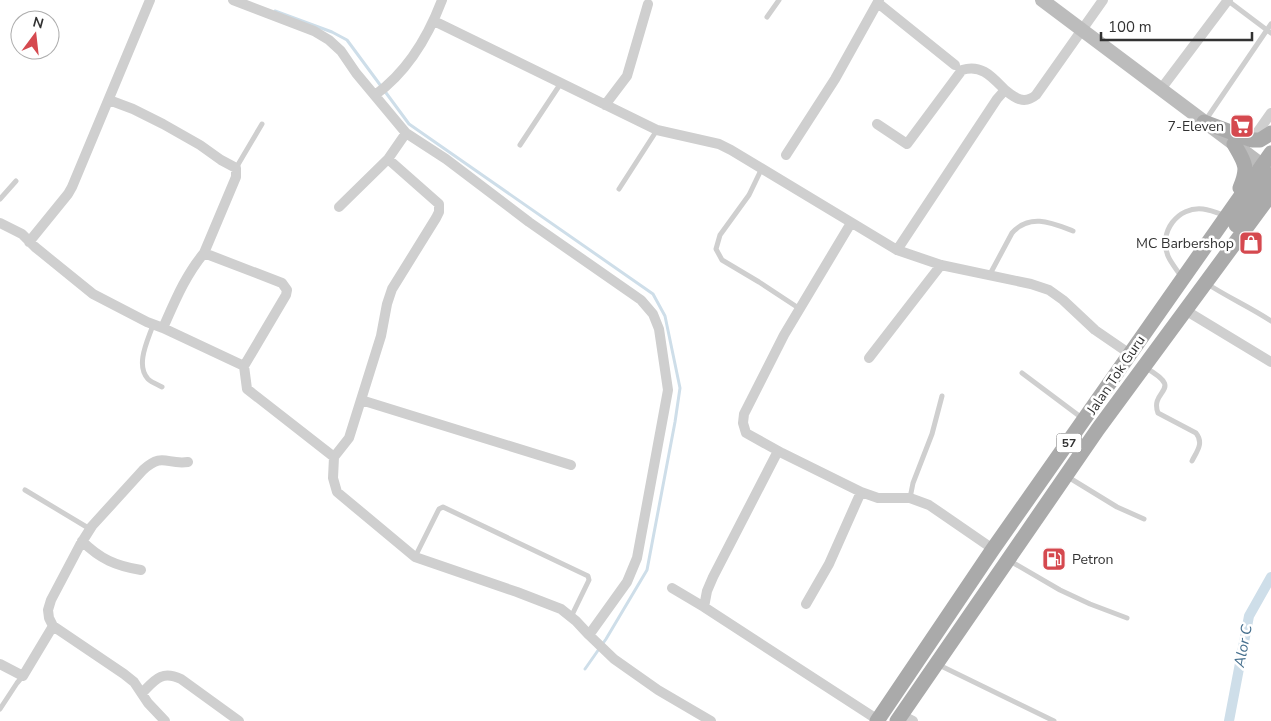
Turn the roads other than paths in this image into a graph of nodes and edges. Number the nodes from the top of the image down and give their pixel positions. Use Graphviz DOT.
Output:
graph roads {
  1 [pos="150,0"];
  2 [pos="233,0"];
  3 [pos="442,0"];
  4 [pos="779,0"];
  5 [pos="1042,0"];
  6 [pos="1103,0"];
  7 [pos="1227,0"];
  8 [pos="879,1"];
  9 [pos="648,4"];
  10 [pos="767,17"];
  11 [pos="434,21"];
  12 [pos="1271,24"];
  13 [pos="1082,30"];
  14 [pos="1269,31"];
  15 [pos="954,65"];
  16 [pos="562,83"];
  17 [pos="1161,89"];
  18 [pos="1005,90"];
  19 [pos="380,91"];
  20 [pos="109,100"];
  21 [pos="606,106"];
  22 [pos="1271,113"];
  23 [pos="1204,122"];
  24 [pos="262,124"];
  25 [pos="877,124"];
  26 [pos="657,130"];
  27 [pos="406,133"];
  28 [pos="1271,133"];
  29 [pos="1252,140"];
  30 [pos="1234,144"];
  31 [pos="520,145"];
  32 [pos="1271,152"];
  33 [pos="786,155"];
  34 [pos="388,159"];
  35 [pos="236,168"];
  36 [pos="762,168"];
  37 [pos="1268,171"];
  38 [pos="16,181"];
  39 [pos="618,189"];
  40 [pos="1271,194"];
  41 [pos="0,199"];
  42 [pos="339,207"];
  43 [pos="1229,212"];
  44 [pos="0,222"];
  45 [pos="851,223"];
  46 [pos="1073,232"];
  47 [pos="29,242"];
  48 [pos="897,250"];
  49 [pos="204,254"];
  50 [pos="941,266"];
  51 [pos="989,276"];
  52 [pos="1183,278"];
  53 [pos="1206,283"];
  54 [pos="800,310"];
  55 [pos="1185,310"];
  56 [pos="1271,321"];
  57 [pos="158,326"];
  58 [pos="1130,354"];
  59 [pos="869,358"];
  60 [pos="1271,362"];
  61 [pos="244,366"];
  62 [pos="1144,366"];
  63 [pos="1022,374"];
  64 [pos="162,387"];
  65 [pos="942,396"];
  66 [pos="361,400"];
  67 [pos="1085,420"];
  68 [pos="778,451"];
  69 [pos="334,457"];
  70 [pos="1192,461"];
  71 [pos="188,462"];
  72 [pos="572,465"];
  73 [pos="1065,476"];
  74 [pos="25,490"];
  75 [pos="861,492"];
  76 [pos="910,498"];
  77 [pos="1144,518"];
  78 [pos="90,528"];
  79 [pos="82,541"];
  80 [pos="993,549"];
  81 [pos="415,557"];
  82 [pos="1008,560"];
  83 [pos="141,570"];
  84 [pos="672,588"];
  85 [pos="806,604"];
  86 [pos="704,607"];
  87 [pos="571,617"];
  88 [pos="1127,618"];
  89 [pos="53,626"];
  90 [pos="590,637"];
  91 [pos="936,663"];
  92 [pos="0,664"];
  93 [pos="23,676"];
  94 [pos="142,693"];
  95 [pos="0,709"];
  96 [pos="903,719"];
  97 [pos="877,720"];
  98 [pos="165,721"];
  99 [pos="240,721"];
  100 [pos="711,721"];
  101 [pos="1054,721"];
  1 -- 20 [label="street"];
  2 -- 19 [label="street"];
  3 -- 11 [label="street"];
  4 -- 10 [label="lane"];
  5 -- 13 [label="main road"];
  6 -- 13 [label="street"];
  7 -- 14 [label="lane"];
  7 -- 17 [label="street"];
  8 -- 15 [label="street"];
  8 -- 33 [label="street"];
  9 -- 21 [label="street"];
  11 -- 16 [label="street"];
  11 -- 19 [label="street"];
  12 -- 14 [label="lane"];
  13 -- 17 [label="main road"];
  13 -- 18 [label="street"];
  14 -- 23 [label="lane"];
  16 -- 21 [label="street"];
  16 -- 31 [label="lane"];
  17 -- 23 [label="main road"];
  18 -- 25 [label="street"];
  18 -- 48 [label="street"];
  19 -- 27 [label="street"];
  20 -- 35 [label="street"];
  20 -- 47 [label="street"];
  21 -- 26 [label="street"];
  22 -- 29 [label="street"];
  23 -- 29 [label="main road"];
  23 -- 30 [label="main road"];
  24 -- 35 [label="lane"];
  26 -- 36 [label="street"];
  26 -- 39 [label="lane"];
  27 -- 34 [label="street"];
  27 -- 90 [label="street"];
  28 -- 29 [label="main road"];
  30 -- 37 [label="main road"];
  30 -- 43 [label="main road"];
  32 -- 37 [label="main road, Jalan Tok Guru / 57"];
  34 -- 42 [label="street"];
  34 -- 66 [label="street"];
  35 -- 49 [label="street"];
  36 -- 45 [label="street"];
  36 -- 54 [label="lane"];
  37 -- 43 [label="main road, Jalan Tok Guru / 57"];
  37 -- 62 [label="main road"];
  38 -- 41 [label="lane"];
  40 -- 53 [label="main road, Jalan Tok Guru / 57"];
  43 -- 52 [label="main road, Jalan Tok Guru / 57"];
  43 -- 52 [label="lane"];
  44 -- 47 [label="street"];
  45 -- 48 [label="street"];
  45 -- 54 [label="street"];
  46 -- 51 [label="lane"];
  47 -- 57 [label="street"];
  48 -- 50 [label="street"];
  49 -- 57 [label="street"];
  49 -- 61 [label="street"];
  50 -- 51 [label="street"];
  50 -- 59 [label="street"];
  51 -- 58 [label="street"];
  52 -- 58 [label="main road, Jalan Tok Guru / 57"];
  53 -- 55 [label="main road, Jalan Tok Guru / 57"];
  53 -- 56 [label="lane"];
  54 -- 68 [label="street"];
  55 -- 60 [label="street"];
  55 -- 62 [label="main road, Jalan Tok Guru / 57"];
  57 -- 61 [label="street"];
  57 -- 64 [label="lane"];
  58 -- 67 [label="main road, Jalan Tok Guru / 57"];
  61 -- 69 [label="street"];
  62 -- 70 [label="lane"];
  62 -- 73 [label="main road, Jalan Tok Guru / 57"];
  63 -- 67 [label="lane"];
  65 -- 76 [label="lane"];
  66 -- 69 [label="street"];
  66 -- 72 [label="street"];
  67 -- 80 [label="main road, Jalan Tok Guru / 57"];
  68 -- 75 [label="street"];
  68 -- 86 [label="street"];
  69 -- 81 [label="street"];
  71 -- 78 [label="street"];
  73 -- 77 [label="lane"];
  73 -- 82 [label="main road, Jalan Tok Guru / 57"];
  74 -- 78 [label="lane"];
  75 -- 76 [label="street"];
  75 -- 85 [label="street"];
  76 -- 80 [label="street"];
  78 -- 79 [label="street"];
  79 -- 83 [label="street"];
  79 -- 89 [label="street"];
  80 -- 97 [label="main road, Jalan Tok Guru / 57"];
  81 -- 87 [label="street"];
  81 -- 87 [label="lane"];
  82 -- 88 [label="lane"];
  82 -- 91 [label="main road, Jalan Tok Guru / 57"];
  84 -- 86 [label="street"];
  86 -- 97 [label="street"];
  87 -- 90 [label="street"];
  89 -- 93 [label="street"];
  89 -- 94 [label="street"];
  90 -- 100 [label="street"];
  91 -- 96 [label="main road, Jalan Tok Guru / 57"];
  91 -- 101 [label="lane"];
  92 -- 93 [label="street"];
  93 -- 95 [label="lane"];
  94 -- 98 [label="street"];
  94 -- 99 [label="street"];
}
